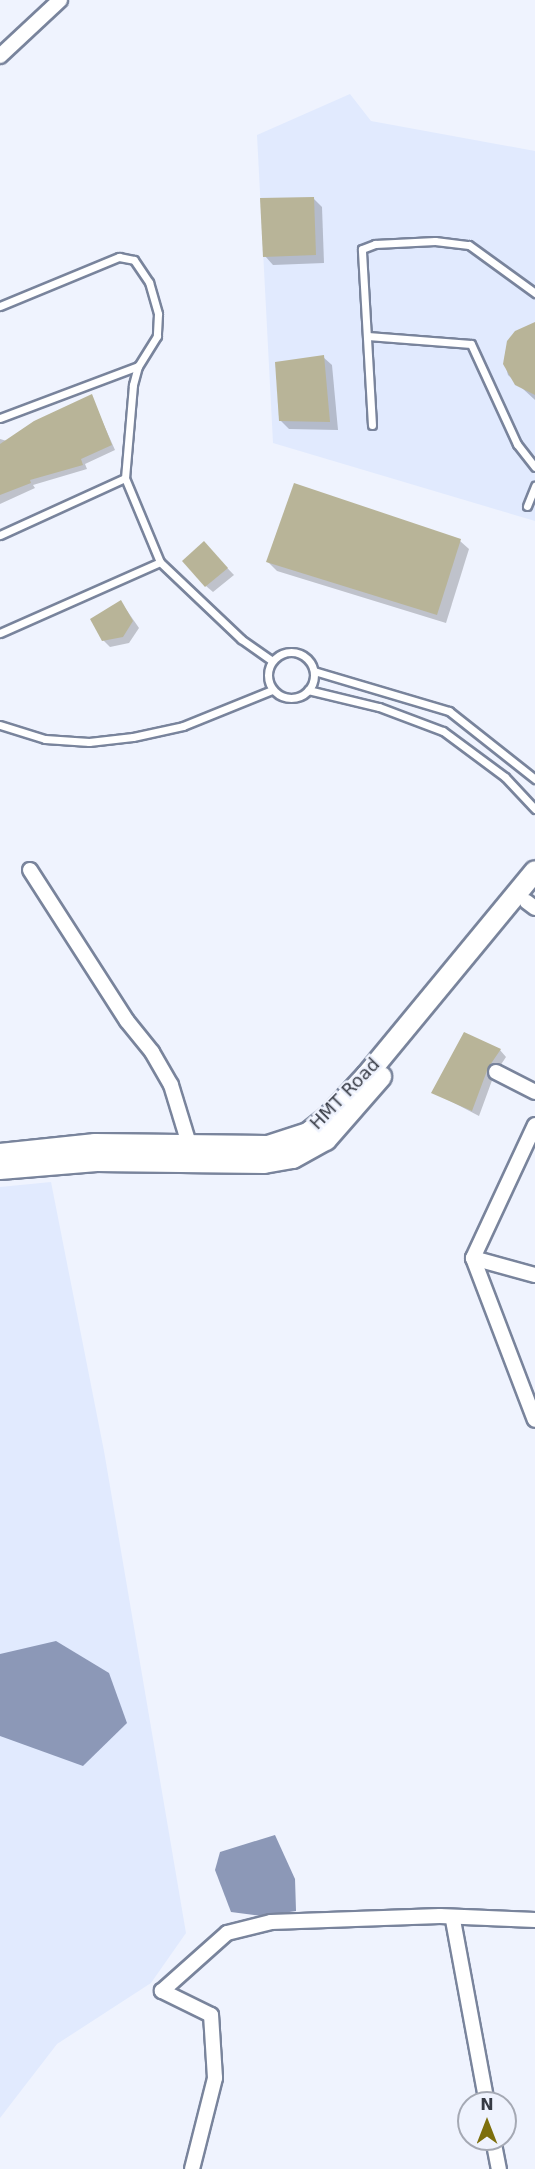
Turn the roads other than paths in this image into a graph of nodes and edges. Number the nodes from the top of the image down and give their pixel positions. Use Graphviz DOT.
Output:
graph roads {
  1 [pos="60,0"];
  2 [pos="0,56"];
  3 [pos="535,293"];
  4 [pos="0,306"];
  5 [pos="368,336"];
  6 [pos="138,366"];
  7 [pos="0,418"];
  8 [pos="372,425"];
  9 [pos="535,467"];
  10 [pos="125,478"];
  11 [pos="535,486"];
  12 [pos="527,506"];
  13 [pos="0,535"];
  14 [pos="160,562"];
  15 [pos="0,633"];
  16 [pos="272,661"];
  17 [pos="314,671"];
  18 [pos="272,690"];
  19 [pos="308,690"];
  20 [pos="0,725"];
  21 [pos="535,778"];
  22 [pos="535,808"];
  23 [pos="30,870"];
  24 [pos="535,871"];
  25 [pos="532,901"];
  26 [pos="496,1072"];
  27 [pos="535,1092"];
  28 [pos="535,1125"];
  29 [pos="312,1140"];
  30 [pos="190,1147"];
  31 [pos="0,1154"];
  32 [pos="0,1170"];
  33 [pos="473,1258"];
  34 [pos="535,1275"];
  35 [pos="535,1420"];
  36 [pos="453,1920"];
  37 [pos="535,1920"];
  38 [pos="485,2091"];
  39 [pos="495,2151"];
  40 [pos="192,2169"];
  41 [pos="499,2169"];
  1 -- 2 [label="street"];
  3 -- 5 [label="lane"];
  4 -- 6 [label="lane"];
  5 -- 8 [label="lane"];
  5 -- 9 [label="lane"];
  6 -- 7 [label="lane"];
  6 -- 10 [label="lane"];
  10 -- 13 [label="lane"];
  10 -- 14 [label="lane"];
  11 -- 12 [label="lane"];
  14 -- 15 [label="lane"];
  14 -- 16 [label="lane"];
  16 -- 17 [label="lane"];
  16 -- 18 [label="lane"];
  17 -- 19 [label="lane"];
  17 -- 21 [label="lane"];
  18 -- 19 [label="lane"];
  18 -- 20 [label="lane"];
  19 -- 22 [label="lane"];
  23 -- 30 [label="street"];
  24 -- 29 [label="main road, HMT Road"];
  25 -- 29 [label="main road, HMT Road"];
  26 -- 27 [label="street"];
  28 -- 33 [label="street"];
  29 -- 30 [label="main road, HMT Road"];
  29 -- 32 [label="main road, HMT Road"];
  30 -- 31 [label="main road, HMT Road"];
  33 -- 34 [label="street"];
  33 -- 35 [label="street"];
  36 -- 37 [label="street"];
  36 -- 38 [label="street"];
  36 -- 40 [label="street"];
  39 -- 41 [label="street"];
}
